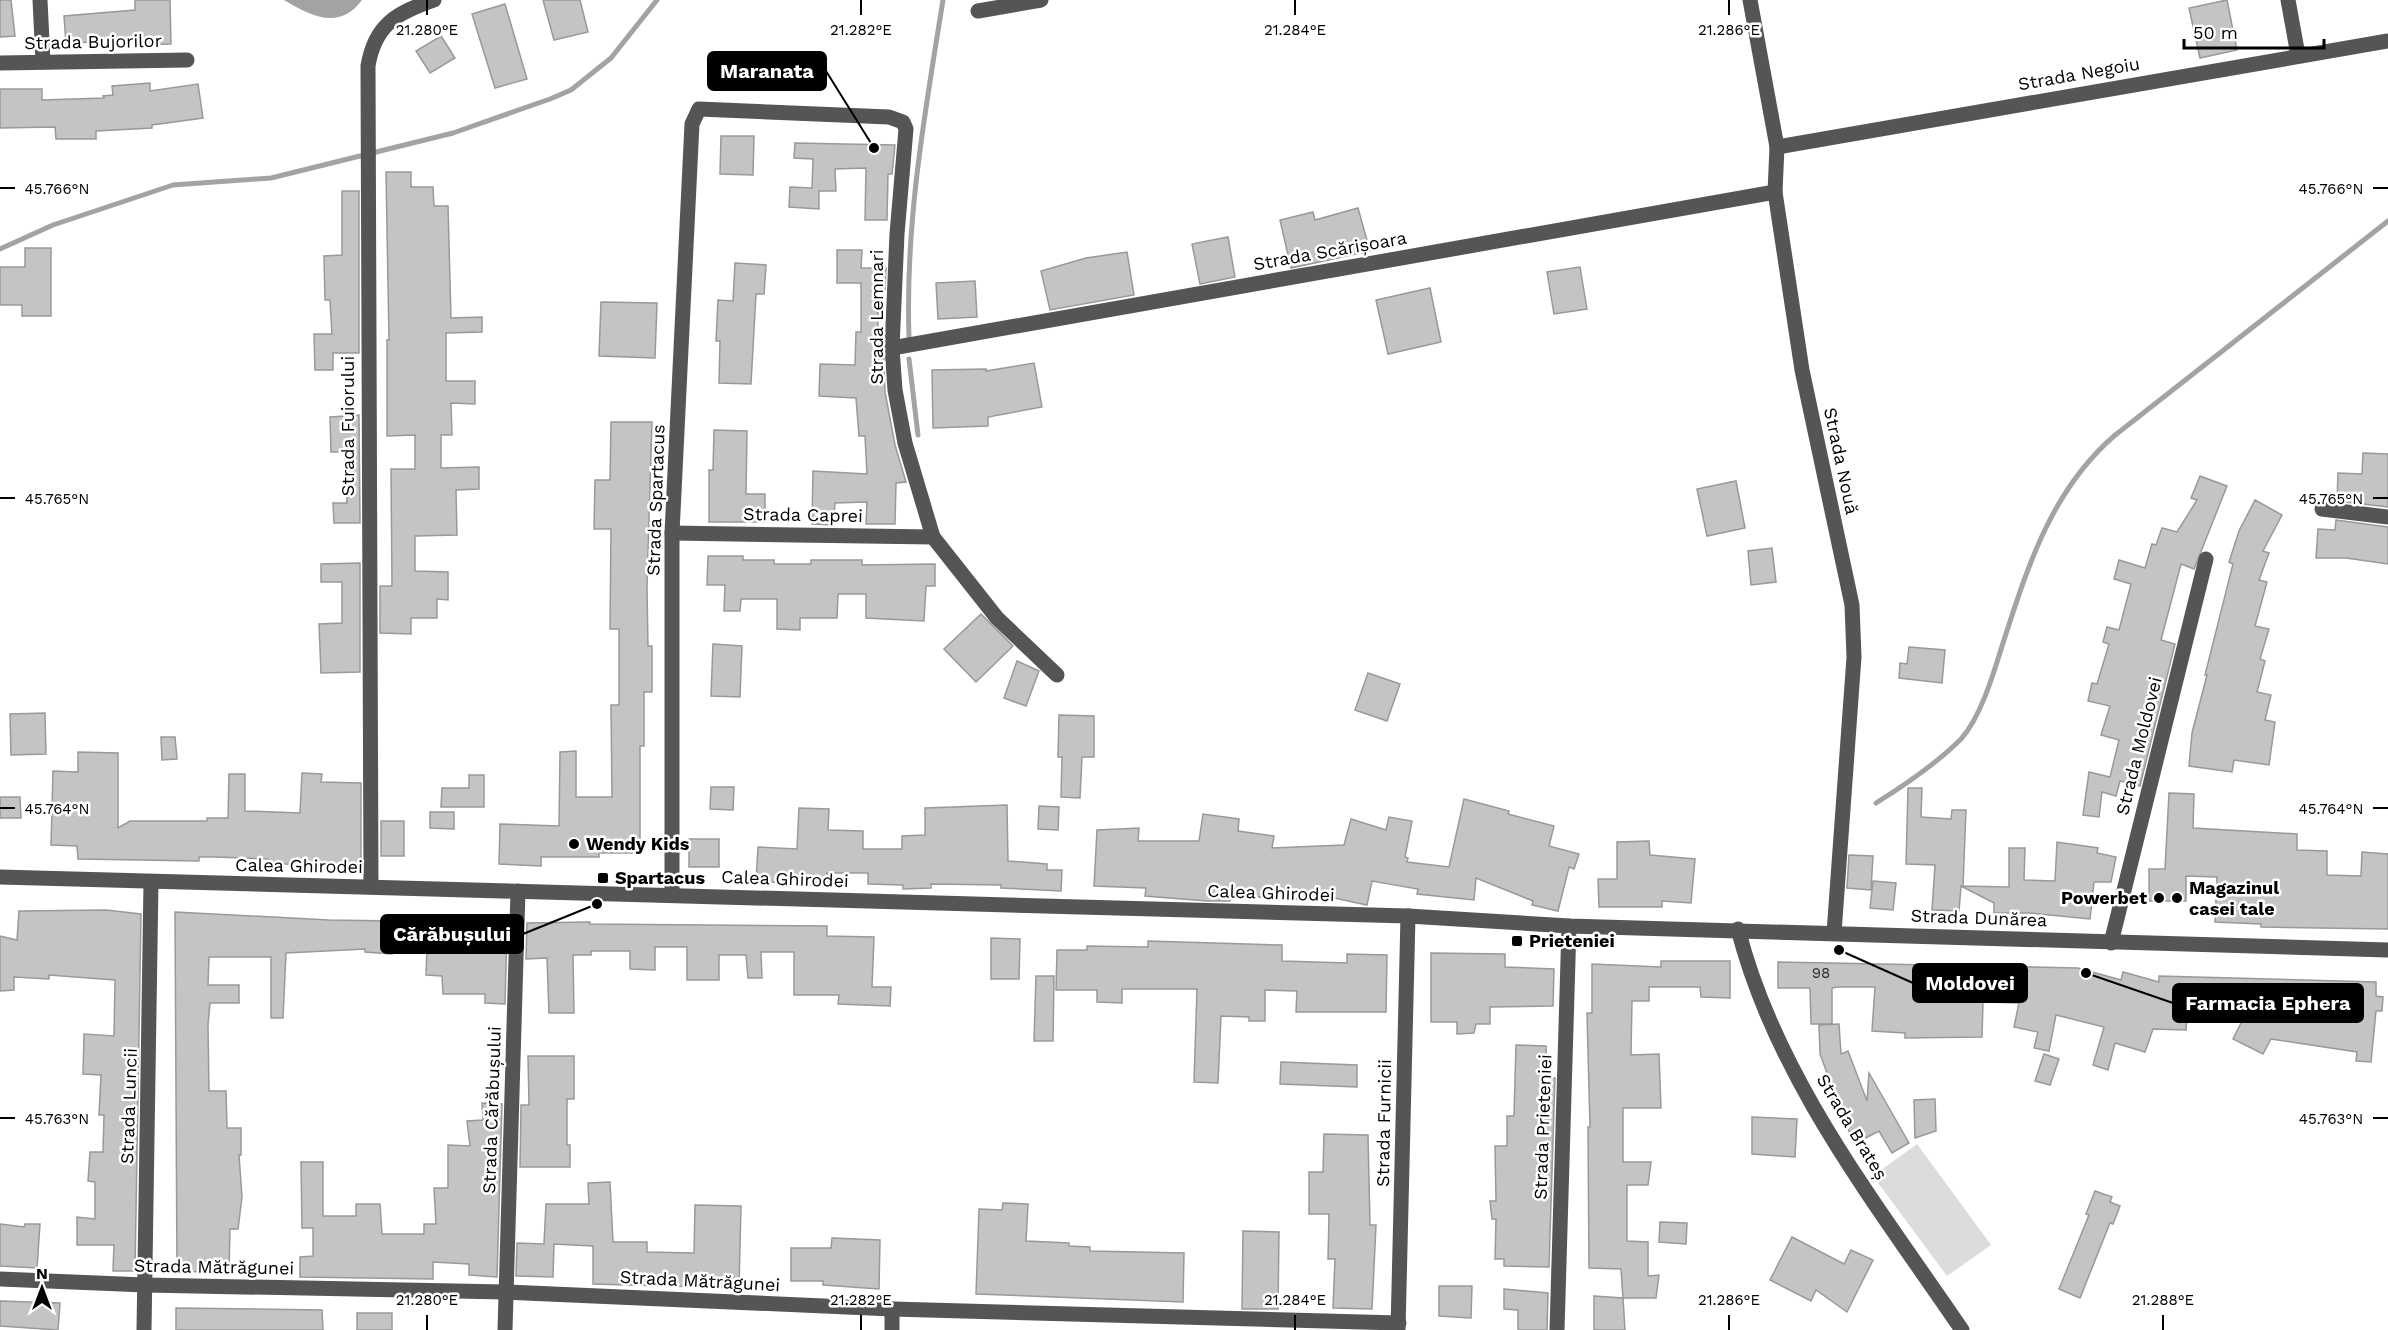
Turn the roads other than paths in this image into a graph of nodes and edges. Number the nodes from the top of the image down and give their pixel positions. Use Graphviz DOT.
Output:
graph roads {
  1 [pos="40,0"];
  2 [pos="434,0"];
  3 [pos="1041,0"];
  4 [pos="1749,0"];
  5 [pos="2288,0"];
  6 [pos="978,10"];
  7 [pos="2388,41"];
  8 [pos="2298,55"];
  9 [pos="187,60"];
  10 [pos="43,61"];
  11 [pos="0,63"];
  12 [pos="699,109"];
  13 [pos="1777,147"];
  14 [pos="1775,192"];
  15 [pos="892,348"];
  16 [pos="2322,509"];
  17 [pos="2388,517"];
  18 [pos="672,532"];
  19 [pos="933,537"];
  20 [pos="2206,559"];
  21 [pos="1057,675"];
  22 [pos="0,877"];
  23 [pos="151,882"];
  24 [pos="371,887"];
  25 [pos="518,891"];
  26 [pos="672,895"];
  27 [pos="1408,916"];
  28 [pos="1569,926"];
  29 [pos="1738,929"];
  30 [pos="1833,933"];
  31 [pos="2111,943"];
  32 [pos="2388,950"];
  33 [pos="0,1279"];
  34 [pos="145,1285"];
  35 [pos="505,1292"];
  36 [pos="892,1309"];
  37 [pos="1399,1326"];
  38 [pos="144,1330"];
  39 [pos="505,1330"];
  40 [pos="892,1330"];
  41 [pos="1557,1330"];
  42 [pos="1962,1330"];
  1 -- 10 [label="street"];
  2 -- 24 [label="street, Strada Fuiorului"];
  3 -- 6 [label="street"];
  4 -- 13 [label="street, Strada Nouă"];
  5 -- 8 [label="street"];
  7 -- 8 [label="street, Strada Negoiu"];
  8 -- 13 [label="street, Strada Negoiu"];
  9 -- 10 [label="street, Strada Bujorilor"];
  10 -- 11 [label="street, Strada Bujorilor"];
  12 -- 15 [label="street, Strada Lemnari"];
  12 -- 18 [label="street, Strada Spartacus"];
  13 -- 14 [label="street, Strada Nouă"];
  14 -- 15 [label="street, Strada Scărișoara"];
  14 -- 30 [label="street, Strada Nouă"];
  15 -- 19 [label="street, Strada Lemnari"];
  16 -- 17 [label="street"];
  18 -- 19 [label="street, Strada Caprei"];
  18 -- 26 [label="street, Strada Spartacus"];
  19 -- 21 [label="street, Strada Lemnari"];
  20 -- 31 [label="street, Strada Moldovei"];
  22 -- 23 [label="street, Calea Ghirodei"];
  23 -- 24 [label="street, Calea Ghirodei"];
  23 -- 34 [label="street, Strada Luncii"];
  24 -- 25 [label="street, Calea Ghirodei"];
  25 -- 26 [label="street, Calea Ghirodei"];
  25 -- 35 [label="street, Strada Cărăbușului"];
  26 -- 27 [label="street, Calea Ghirodei"];
  27 -- 28 [label="street, Calea Ghirodei"];
  27 -- 37 [label="street, Strada Furnicii"];
  28 -- 29 [label="street, Strada Dunărea"];
  28 -- 41 [label="street, Strada Prieteniei"];
  29 -- 30 [label="street, Strada Dunărea"];
  29 -- 42 [label="street, Strada Brateș"];
  30 -- 31 [label="street, Strada Dunărea"];
  31 -- 32 [label="street, Strada Dunărea"];
  33 -- 34 [label="street, Strada Mătrăgunei"];
  34 -- 35 [label="street, Strada Mătrăgunei"];
  34 -- 38 [label="street, Strada Luncii"];
  35 -- 36 [label="street, Strada Mătrăgunei"];
  35 -- 39 [label="street, Strada Cărăbușului"];
  36 -- 37 [label="street, Strada Mătrăgunei"];
  36 -- 40 [label="street"];
}
